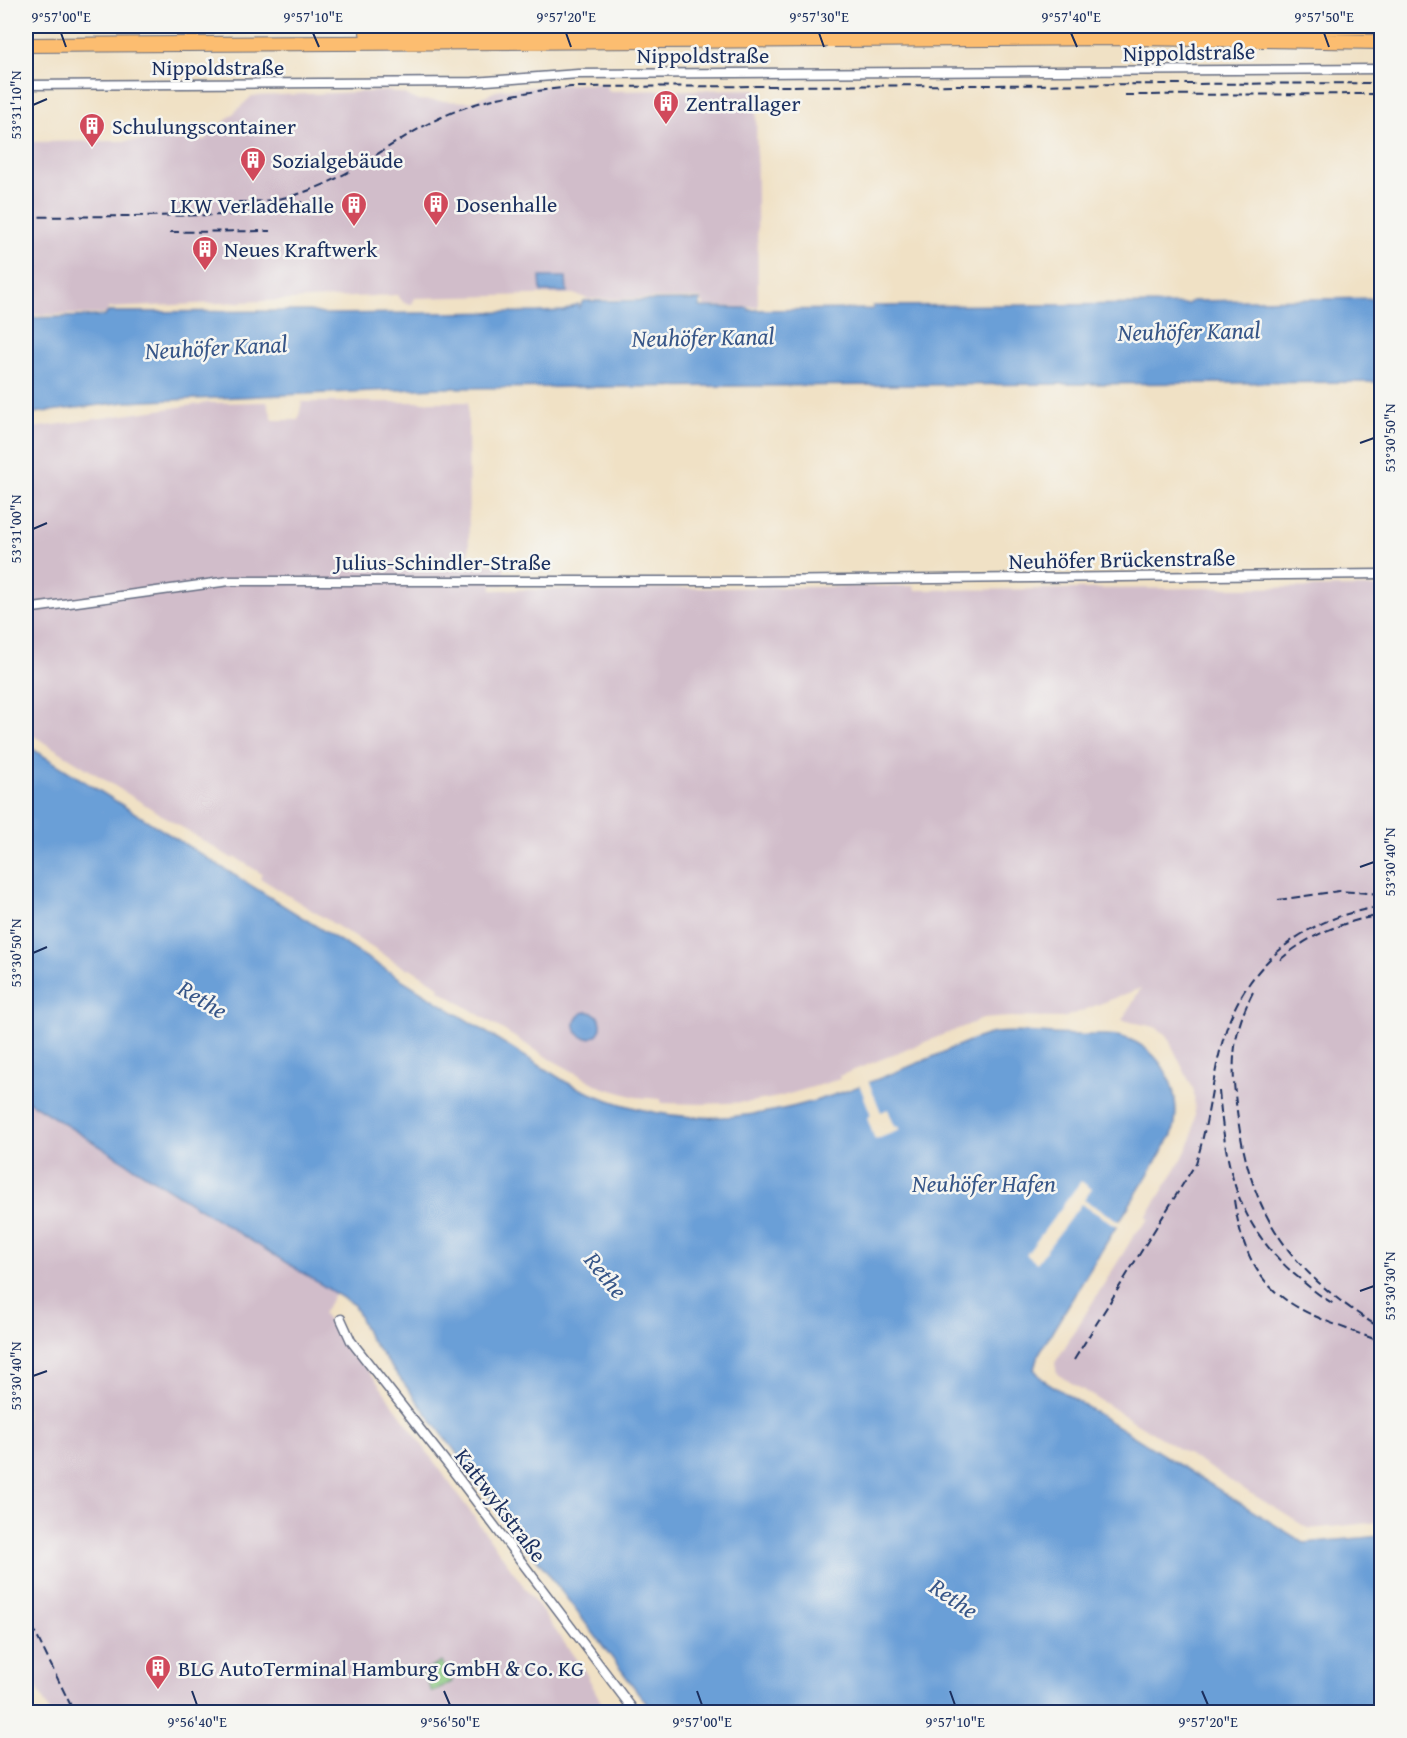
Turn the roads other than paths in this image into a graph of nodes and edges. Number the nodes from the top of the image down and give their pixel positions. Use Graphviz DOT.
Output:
graph roads {
  1 [pos="1382,27"];
  2 [pos="26,35"];
  3 [pos="1382,42"];
  4 [pos="26,45"];
  5 [pos="1382,69"];
  6 [pos="26,85"];
  7 [pos="1382,574"];
  8 [pos="862,580"];
  9 [pos="26,609"];
  10 [pos="341,1318"];
  11 [pos="634,1713"];
  1 -- 2 [label="main road"];
  3 -- 4 [label="main road"];
  5 -- 6 [label="street, Nippoldstraße"];
  7 -- 8 [label="street, Neuhöfer Brückenstraße"];
  8 -- 9 [label="street, Julius-Schindler-Straße"];
  10 -- 11 [label="street, Kattwykstraße"];
}
